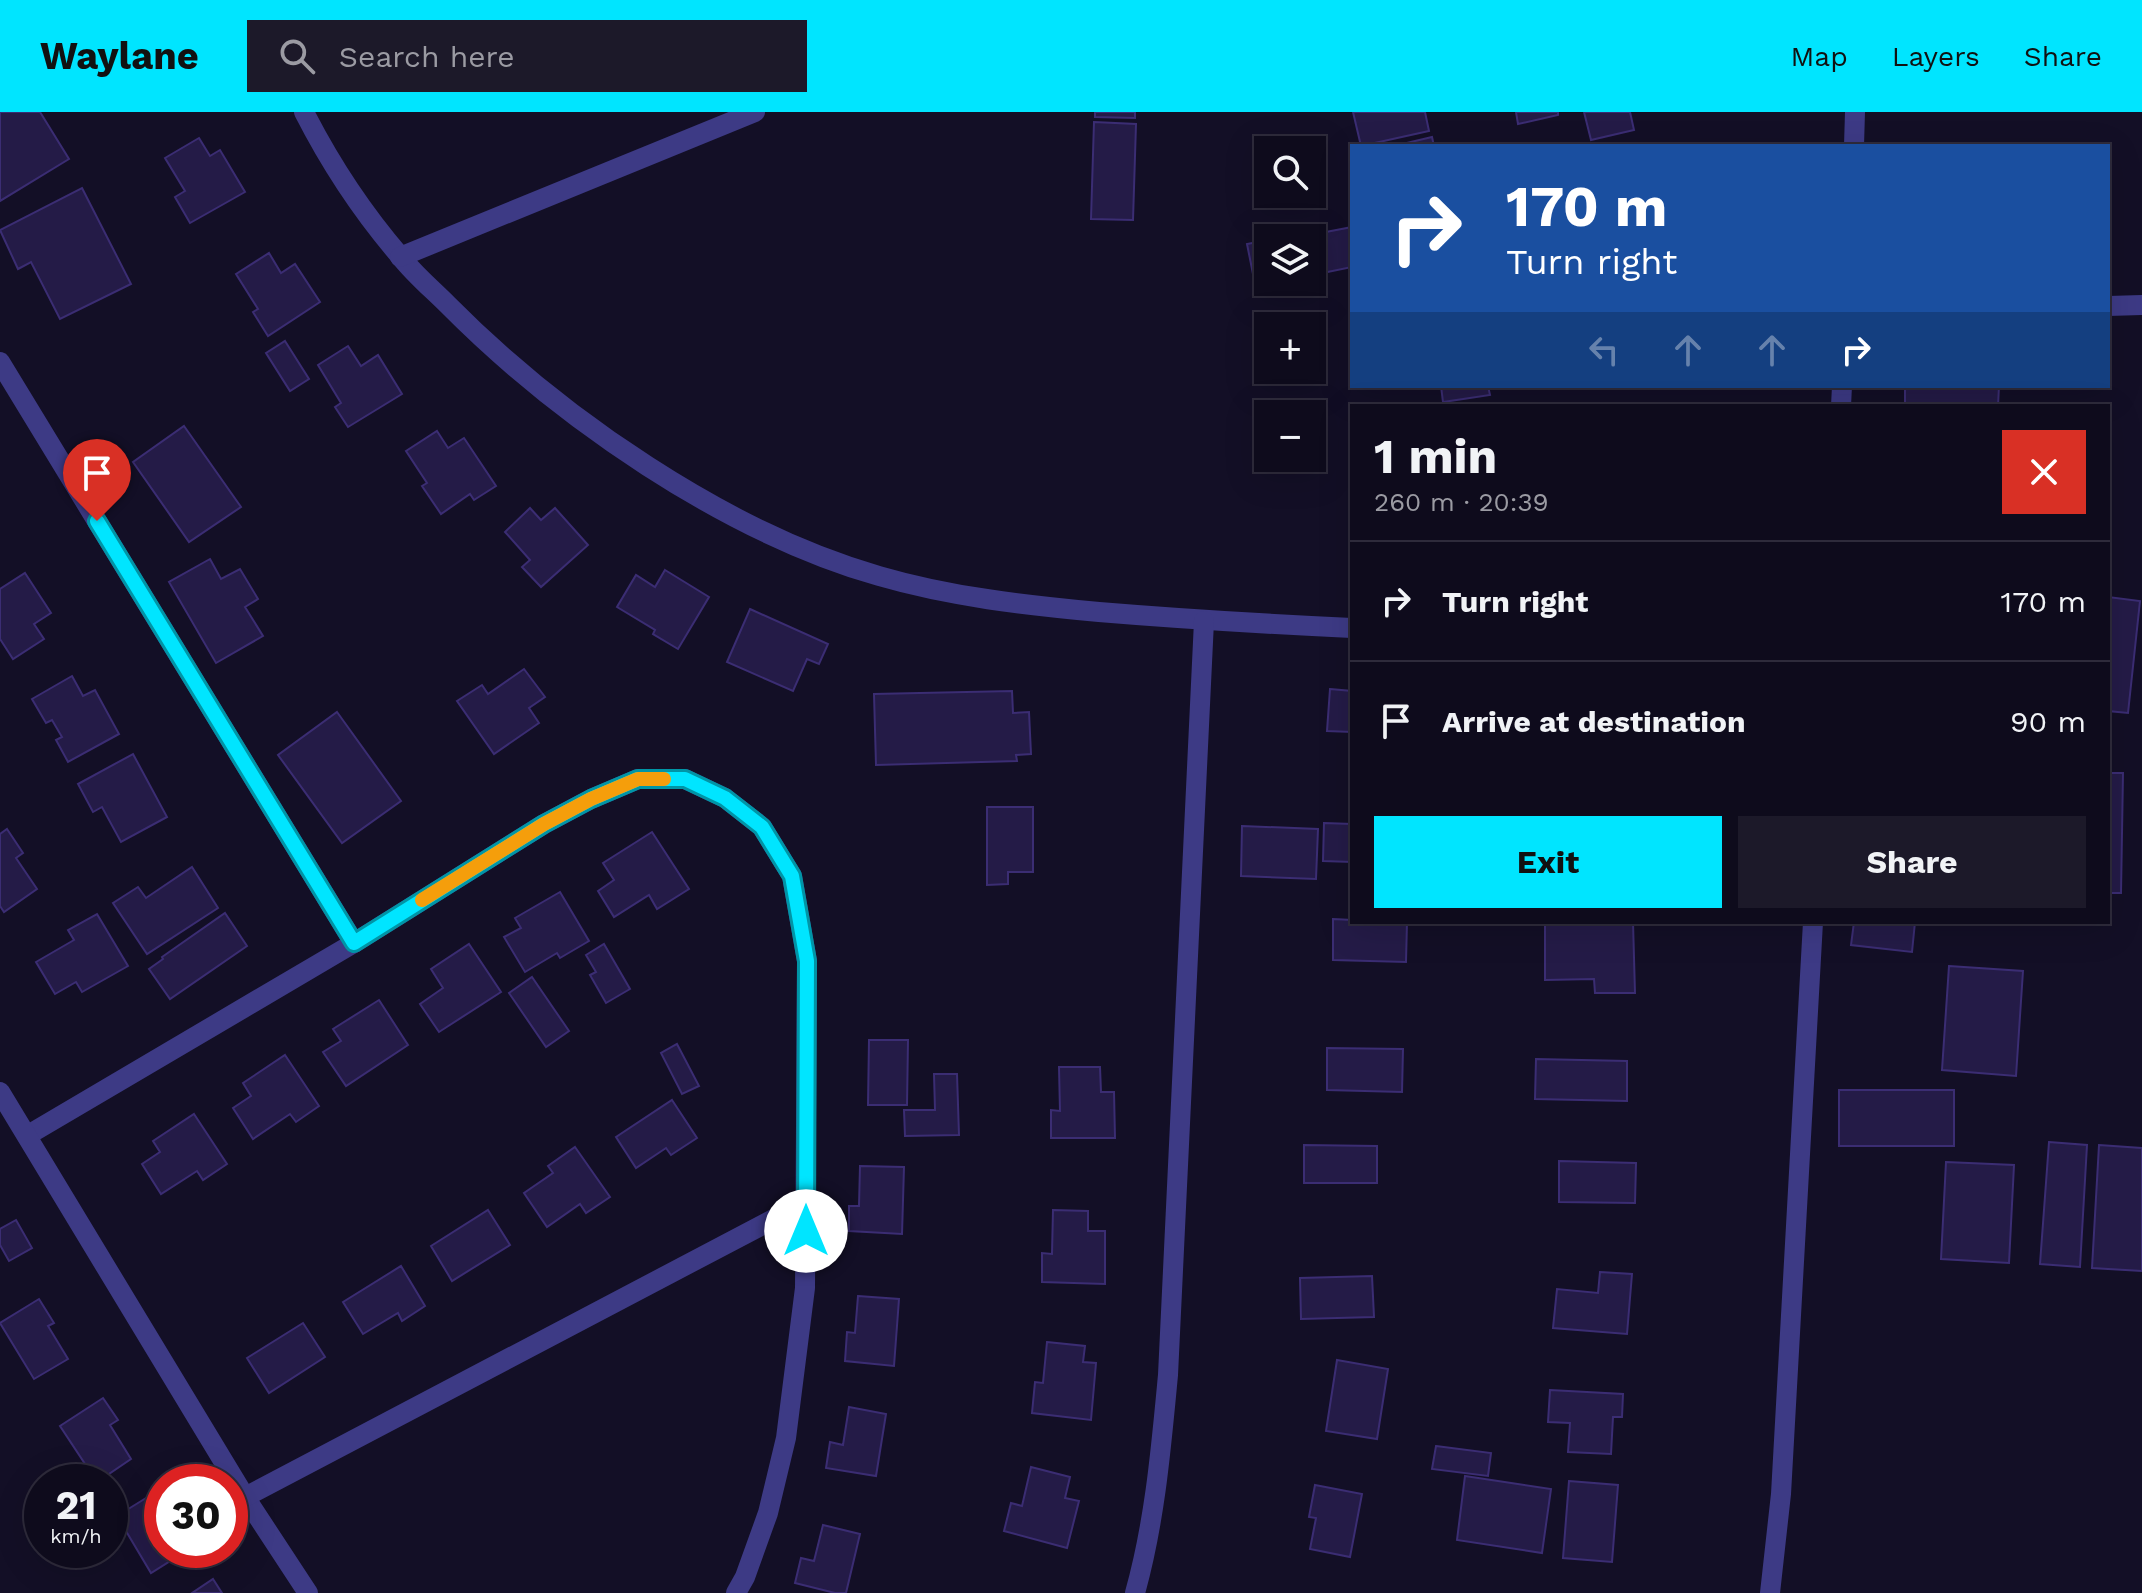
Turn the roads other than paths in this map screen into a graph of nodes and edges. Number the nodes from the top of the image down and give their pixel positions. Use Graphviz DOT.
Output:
graph roads {
  1 [pos="304,112"];
  2 [pos="755,112"];
  3 [pos="1855,112"];
  4 [pos="1854,144"];
  5 [pos="400,257"];
  6 [pos="2142,305"];
  7 [pos="2110,306"];
  8 [pos="0,362"];
  9 [pos="1204,621"];
  10 [pos="1350,628"];
  11 [pos="1813,924"];
  12 [pos="354,943"];
  13 [pos="0,1092"];
  14 [pos="28,1135"];
  15 [pos="806,1202"];
  16 [pos="225,1464"];
  17 [pos="248,1495"];
  18 [pos="248,1502"];
  19 [pos="308,1593"];
  20 [pos="736,1593"];
  21 [pos="1135,1593"];
  22 [pos="1770,1593"];
  1 -- 5 [label="street"];
  2 -- 5 [label="street"];
  3 -- 4 [label="street"];
  5 -- 9 [label="street"];
  6 -- 7 [label="street"];
  8 -- 12 [label="street"];
  9 -- 10 [label="street"];
  9 -- 21 [label="street"];
  11 -- 22 [label="street"];
  12 -- 14 [label="street"];
  12 -- 15 [label="street"];
  13 -- 14 [label="street"];
  14 -- 16 [label="street"];
  15 -- 17 [label="street"];
  15 -- 20 [label="street"];
  18 -- 19 [label="street"];
}
